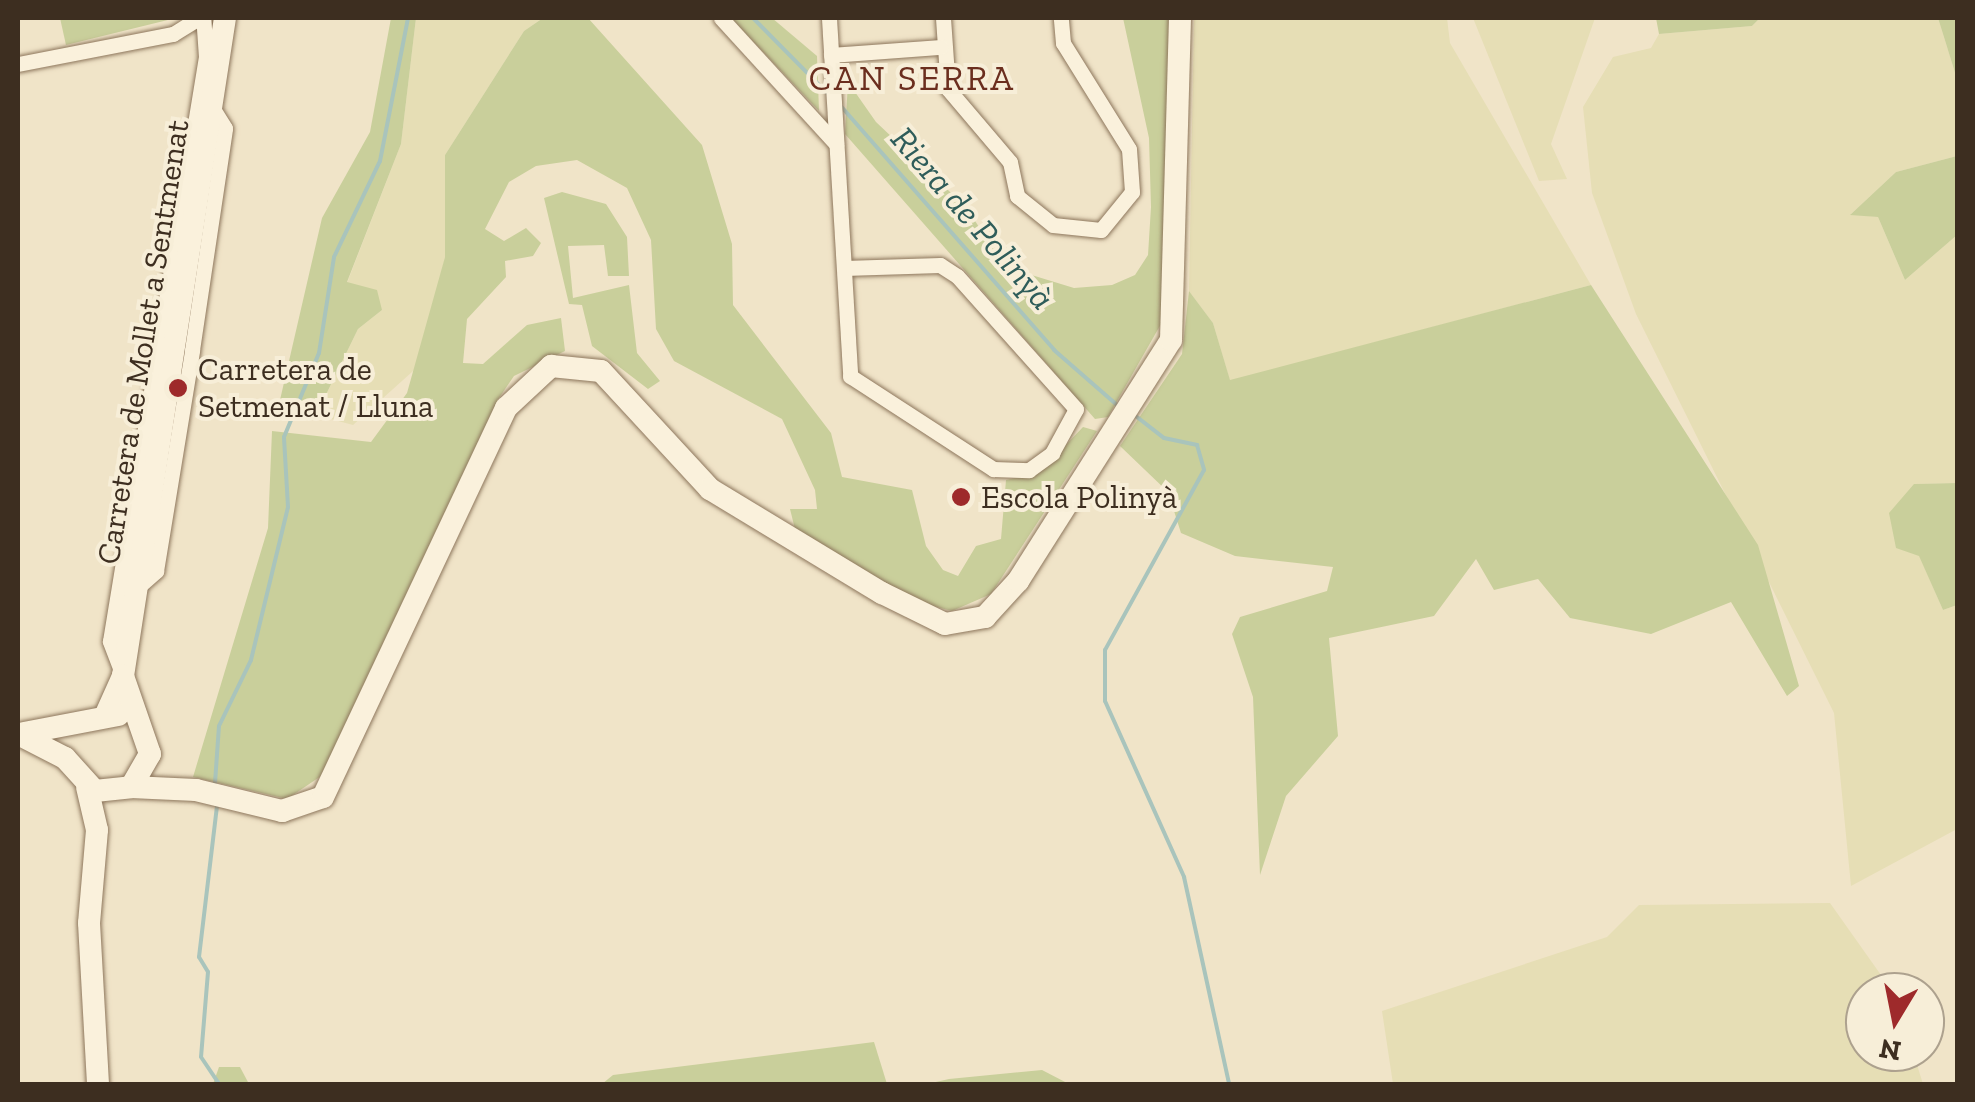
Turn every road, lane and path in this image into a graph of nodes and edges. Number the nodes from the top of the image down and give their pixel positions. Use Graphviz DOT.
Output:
graph roads {
  1 [pos="201,18"];
  2 [pos="225,18"];
  3 [pos="722,18"];
  4 [pos="829,18"];
  5 [pos="942,18"];
  6 [pos="1061,18"];
  7 [pos="1180,18"];
  8 [pos="172,34"];
  9 [pos="210,47"];
  10 [pos="942,47"];
  11 [pos="831,55"];
  12 [pos="18,64"];
  13 [pos="836,144"];
  14 [pos="844,268"];
  15 [pos="123,676"];
  16 [pos="106,714"];
  17 [pos="81,726"];
  18 [pos="138,726"];
  19 [pos="18,734"];
  20 [pos="150,754"];
  21 [pos="72,766"];
  22 [pos="87,787"];
  23 [pos="126,790"];
  24 [pos="196,790"];
  25 [pos="97,830"];
  26 [pos="98,1084"];
  1 -- 8 [label="street"];
  1 -- 9 [label="street"];
  2 -- 9 [label="main road, Carretera de Mollet a Sentmenat"];
  3 -- 13 [label="street"];
  4 -- 11 [label="street"];
  5 -- 10 [label="street"];
  6 -- 10 [label="street"];
  7 -- 24 [label="main road"];
  8 -- 9 [label="street"];
  8 -- 12 [label="street"];
  9 -- 15 [label="main road, Carretera de Mollet a Sentmenat"];
  9 -- 15 [label="street"];
  10 -- 11 [label="street"];
  11 -- 13 [label="street"];
  13 -- 14 [label="street"];
  14 -- 14 [label="street"];
  15 -- 16 [label="main road"];
  15 -- 18 [label="main road"];
  16 -- 17 [label="main road"];
  16 -- 18 [label="main road"];
  17 -- 19 [label="main road"];
  17 -- 21 [label="main road"];
  18 -- 20 [label="main road"];
  19 -- 21 [label="main road"];
  20 -- 23 [label="main road"];
  20 -- 24 [label="main road"];
  21 -- 22 [label="main road"];
  22 -- 23 [label="main road"];
  22 -- 25 [label="main road"];
  23 -- 24 [label="main road"];
  23 -- 25 [label="main road"];
  25 -- 26 [label="main road"];
}
